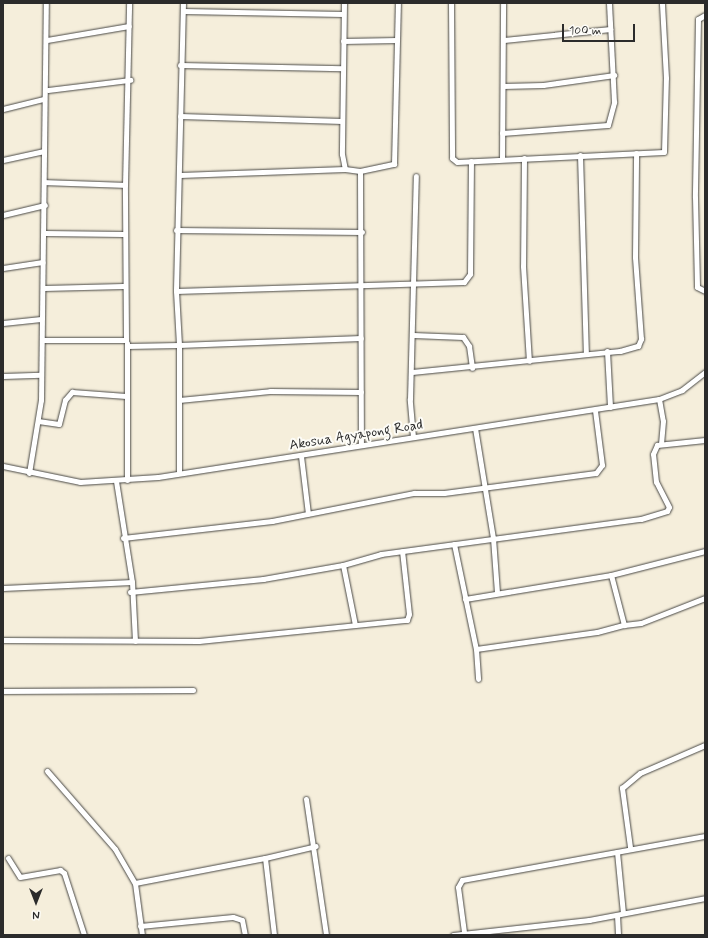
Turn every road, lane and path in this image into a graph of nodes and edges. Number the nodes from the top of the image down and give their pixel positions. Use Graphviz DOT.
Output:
graph roads {
  1 [pos="46,3"];
  2 [pos="129,3"];
  3 [pos="183,3"];
  4 [pos="344,3"];
  5 [pos="398,3"];
  6 [pos="451,3"];
  7 [pos="503,3"];
  8 [pos="609,3"];
  9 [pos="662,3"];
  10 [pos="182,11"];
  11 [pos="343,14"];
  12 [pos="705,15"];
  13 [pos="129,26"];
  14 [pos="610,29"];
  15 [pos="47,40"];
  16 [pos="343,40"];
  17 [pos="397,40"];
  18 [pos="504,40"];
  19 [pos="180,65"];
  20 [pos="343,68"];
  21 [pos="614,75"];
  22 [pos="130,80"];
  23 [pos="503,86"];
  24 [pos="48,90"];
  25 [pos="43,99"];
  26 [pos="3,109"];
  27 [pos="180,116"];
  28 [pos="342,121"];
  29 [pos="502,133"];
  30 [pos="44,151"];
  31 [pos="636,153"];
  32 [pos="580,155"];
  33 [pos="524,158"];
  34 [pos="502,159"];
  35 [pos="3,160"];
  36 [pos="471,161"];
  37 [pos="345,169"];
  38 [pos="360,171"];
  39 [pos="180,175"];
  40 [pos="416,176"];
  41 [pos="44,182"];
  42 [pos="125,185"];
  43 [pos="45,205"];
  44 [pos="3,215"];
  45 [pos="176,230"];
  46 [pos="362,232"];
  47 [pos="45,233"];
  48 [pos="123,234"];
  49 [pos="43,262"];
  50 [pos="3,268"];
  51 [pos="416,284"];
  52 [pos="123,286"];
  53 [pos="361,287"];
  54 [pos="44,288"];
  55 [pos="176,291"];
  56 [pos="705,291"];
  57 [pos="41,319"];
  58 [pos="3,323"];
  59 [pos="413,335"];
  60 [pos="361,338"];
  61 [pos="42,340"];
  62 [pos="126,340"];
  63 [pos="179,345"];
  64 [pos="127,346"];
  65 [pos="586,352"];
  66 [pos="607,352"];
  67 [pos="529,361"];
  68 [pos="472,368"];
  69 [pos="412,372"];
  70 [pos="705,372"];
  71 [pos="41,374"];
  72 [pos="3,376"];
  73 [pos="361,392"];
  74 [pos="126,396"];
  75 [pos="659,399"];
  76 [pos="179,400"];
  77 [pos="610,407"];
  78 [pos="595,410"];
  79 [pos="38,421"];
  80 [pos="475,428"];
  81 [pos="413,437"];
  82 [pos="705,440"];
  83 [pos="661,443"];
  84 [pos="361,445"];
  85 [pos="301,456"];
  86 [pos="3,466"];
  87 [pos="29,473"];
  88 [pos="179,473"];
  89 [pos="127,480"];
  90 [pos="116,482"];
  91 [pos="486,487"];
  92 [pos="308,514"];
  93 [pos="123,538"];
  94 [pos="493,538"];
  95 [pos="454,544"];
  96 [pos="402,551"];
  97 [pos="705,551"];
  98 [pos="343,565"];
  99 [pos="611,575"];
  100 [pos="132,582"];
  101 [pos="3,588"];
  102 [pos="130,592"];
  103 [pos="497,592"];
  104 [pos="705,598"];
  105 [pos="465,600"];
  106 [pos="355,625"];
  107 [pos="624,625"];
  108 [pos="3,640"];
  109 [pos="135,641"];
  110 [pos="476,649"];
  111 [pos="478,680"];
  112 [pos="193,690"];
  113 [pos="3,691"];
  114 [pos="705,745"];
  115 [pos="47,772"];
  116 [pos="306,799"];
  117 [pos="705,836"];
  118 [pos="316,846"];
  119 [pos="630,847"];
  120 [pos="617,852"];
  121 [pos="8,858"];
  122 [pos="265,858"];
  123 [pos="135,883"];
  124 [pos="705,898"];
  125 [pos="623,913"];
  126 [pos="617,915"];
  127 [pos="140,926"];
  128 [pos="464,932"];
  129 [pos="84,935"];
  130 [pos="142,935"];
  131 [pos="245,935"];
  132 [pos="274,935"];
  133 [pos="326,935"];
  134 [pos="453,935"];
  135 [pos="618,935"];
  1 -- 15 [label="street"];
  2 -- 13 [label="street"];
  3 -- 10 [label="street"];
  4 -- 11 [label="street"];
  5 -- 17 [label="street"];
  6 -- 36 [label="street"];
  7 -- 18 [label="street"];
  8 -- 14 [label="street"];
  9 -- 31 [label="street"];
  10 -- 11 [label="street"];
  10 -- 19 [label="street"];
  11 -- 16 [label="street"];
  12 -- 56 [label="street"];
  13 -- 15 [label="street"];
  13 -- 22 [label="street"];
  14 -- 18 [label="street"];
  14 -- 21 [label="street"];
  15 -- 24 [label="street"];
  16 -- 17 [label="street"];
  16 -- 20 [label="street"];
  17 -- 38 [label="street"];
  18 -- 23 [label="street"];
  19 -- 20 [label="street"];
  19 -- 27 [label="street"];
  20 -- 28 [label="street"];
  21 -- 23 [label="street"];
  21 -- 29 [label="street"];
  22 -- 24 [label="street"];
  22 -- 42 [label="street"];
  23 -- 29 [label="street"];
  24 -- 25 [label="street"];
  25 -- 26 [label="street"];
  25 -- 30 [label="street"];
  27 -- 28 [label="street"];
  27 -- 39 [label="street"];
  28 -- 37 [label="street"];
  29 -- 34 [label="street"];
  30 -- 35 [label="street"];
  30 -- 41 [label="street"];
  31 -- 32 [label="street"];
  31 -- 66 [label="street"];
  32 -- 33 [label="street"];
  32 -- 65 [label="street"];
  33 -- 34 [label="street"];
  33 -- 67 [label="street"];
  34 -- 36 [label="street"];
  36 -- 51 [label="street"];
  37 -- 38 [label="street"];
  37 -- 39 [label="street"];
  38 -- 46 [label="street"];
  39 -- 45 [label="street"];
  40 -- 51 [label="street"];
  41 -- 42 [label="street"];
  41 -- 43 [label="street"];
  42 -- 48 [label="street"];
  43 -- 44 [label="street"];
  43 -- 47 [label="street"];
  45 -- 46 [label="street"];
  45 -- 55 [label="street"];
  46 -- 53 [label="street"];
  47 -- 48 [label="street"];
  47 -- 49 [label="street"];
  48 -- 52 [label="street"];
  49 -- 50 [label="street"];
  49 -- 54 [label="street"];
  51 -- 53 [label="street"];
  51 -- 59 [label="street"];
  52 -- 54 [label="street"];
  52 -- 62 [label="street"];
  53 -- 55 [label="street"];
  53 -- 60 [label="street"];
  54 -- 57 [label="street"];
  55 -- 63 [label="street"];
  57 -- 58 [label="street"];
  57 -- 61 [label="street"];
  59 -- 68 [label="street"];
  59 -- 69 [label="street"];
  60 -- 63 [label="street"];
  60 -- 73 [label="street"];
  61 -- 62 [label="street"];
  61 -- 71 [label="street"];
  62 -- 64 [label="street"];
  63 -- 64 [label="street"];
  63 -- 76 [label="street"];
  64 -- 74 [label="street"];
  65 -- 66 [label="street"];
  65 -- 67 [label="street"];
  66 -- 77 [label="street"];
  67 -- 68 [label="street"];
  68 -- 69 [label="street"];
  69 -- 81 [label="street"];
  70 -- 75 [label="street, Akosua Agyapong Road"];
  71 -- 72 [label="street"];
  71 -- 79 [label="street"];
  73 -- 76 [label="street"];
  73 -- 84 [label="street"];
  74 -- 79 [label="street"];
  74 -- 89 [label="street"];
  75 -- 77 [label="street, Akosua Agyapong Road"];
  75 -- 83 [label="street"];
  76 -- 88 [label="street"];
  77 -- 78 [label="street, Akosua Agyapong Road"];
  78 -- 80 [label="street, Akosua Agyapong Road"];
  78 -- 91 [label="street"];
  79 -- 87 [label="street"];
  80 -- 81 [label="street, Akosua Agyapong Road"];
  80 -- 91 [label="street"];
  81 -- 84 [label="street, Akosua Agyapong Road"];
  82 -- 83 [label="street"];
  83 -- 94 [label="street"];
  84 -- 85 [label="street, Akosua Agyapong Road"];
  85 -- 88 [label="street, Akosua Agyapong Road"];
  85 -- 92 [label="street"];
  86 -- 87 [label="street, Akosua Agyapong Road"];
  87 -- 90 [label="street, Akosua Agyapong Road"];
  88 -- 89 [label="street, Akosua Agyapong Road"];
  89 -- 90 [label="street, Akosua Agyapong Road"];
  90 -- 93 [label="street"];
  91 -- 92 [label="street"];
  91 -- 94 [label="street"];
  92 -- 93 [label="street"];
  93 -- 100 [label="street"];
  94 -- 95 [label="street"];
  94 -- 103 [label="street"];
  95 -- 96 [label="street"];
  95 -- 105 [label="street"];
  96 -- 98 [label="street"];
  96 -- 106 [label="street"];
  97 -- 99 [label="street"];
  98 -- 102 [label="street"];
  98 -- 106 [label="street"];
  99 -- 103 [label="street"];
  99 -- 107 [label="street"];
  100 -- 101 [label="street"];
  100 -- 102 [label="street"];
  102 -- 109 [label="street"];
  103 -- 105 [label="street"];
  104 -- 107 [label="street"];
  105 -- 110 [label="street"];
  106 -- 109 [label="street"];
  107 -- 110 [label="street"];
  108 -- 109 [label="street"];
  110 -- 111 [label="street"];
  112 -- 113 [label="street"];
  114 -- 119 [label="street"];
  115 -- 123 [label="street"];
  116 -- 118 [label="street"];
  117 -- 119 [label="street"];
  118 -- 122 [label="street"];
  118 -- 133 [label="street"];
  119 -- 120 [label="street"];
  120 -- 125 [label="street"];
  120 -- 128 [label="street"];
  121 -- 129 [label="street"];
  122 -- 123 [label="street"];
  122 -- 132 [label="street"];
  123 -- 127 [label="street"];
  124 -- 125 [label="street"];
  125 -- 126 [label="street"];
  126 -- 128 [label="street"];
  126 -- 135 [label="street"];
  127 -- 130 [label="street"];
  127 -- 131 [label="street"];
  128 -- 134 [label="street"];
}
